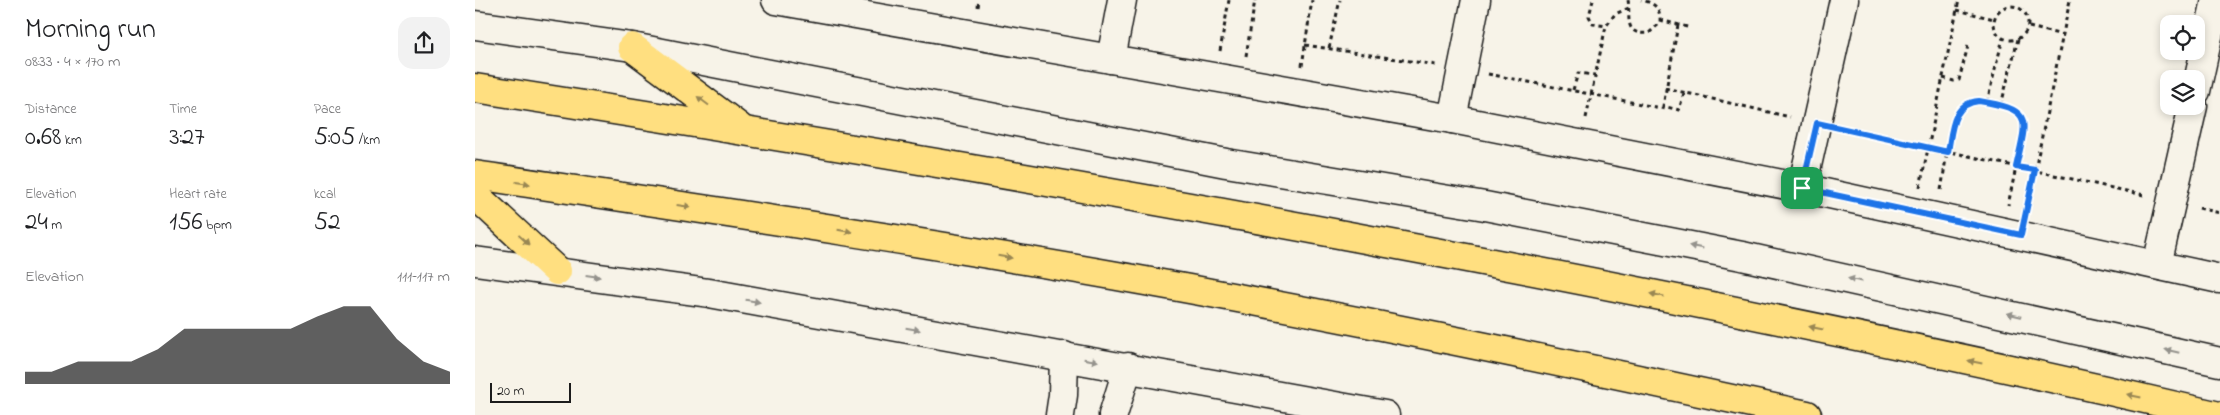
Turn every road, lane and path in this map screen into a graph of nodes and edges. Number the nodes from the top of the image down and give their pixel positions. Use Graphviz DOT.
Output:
graph roads {
  1 [pos="776,0"];
  2 [pos="1122,0"];
  3 [pos="1229,0"];
  4 [pos="1255,0"];
  5 [pos="1312,0"];
  6 [pos="1340,0"];
  7 [pos="1476,0"];
  8 [pos="1593,0"];
  9 [pos="1627,0"];
  10 [pos="1641,0"];
  11 [pos="1844,0"];
  12 [pos="1959,0"];
  13 [pos="2071,0"];
  14 [pos="2217,0"];
  15 [pos="1647,1"];
  16 [pos="1629,8"];
  17 [pos="1957,10"];
  18 [pos="1994,19"];
  19 [pos="1660,20"];
  20 [pos="475,25"];
  21 [pos="1679,25"];
  22 [pos="1606,26"];
  23 [pos="2029,27"];
  24 [pos="1691,28"];
  25 [pos="2063,35"];
  26 [pos="2003,38"];
  27 [pos="2018,39"];
  28 [pos="1968,46"];
  29 [pos="632,47"];
  30 [pos="1329,48"];
  31 [pos="1111,59"];
  32 [pos="2201,70"];
  33 [pos="1595,76"];
  34 [pos="1215,77"];
  35 [pos="1943,78"];
  36 [pos="1241,81"];
  37 [pos="475,88"];
  38 [pos="1665,88"];
  39 [pos="1297,90"];
  40 [pos="1573,90"];
  41 [pos="1683,92"];
  42 [pos="1987,102"];
  43 [pos="2001,105"];
  44 [pos="2191,115"];
  45 [pos="1452,119"];
  46 [pos="1817,123"];
  47 [pos="742,130"];
  48 [pos="1580,143"];
  49 [pos="1929,147"];
  50 [pos="1948,152"];
  51 [pos="2016,167"];
  52 [pos="2035,170"];
  53 [pos="475,175"];
  54 [pos="1802,188"];
  55 [pos="475,195"];
  56 [pos="2171,201"];
  57 [pos="2220,213"];
  58 [pos="1925,214"];
  59 [pos="2012,232"];
  60 [pos="475,261"];
  61 [pos="2157,265"];
  62 [pos="557,271"];
  63 [pos="2220,279"];
  64 [pos="1064,356"];
  65 [pos="2220,362"];
  66 [pos="1128,367"];
  67 [pos="1059,415"];
  68 [pos="1113,415"];
  69 [pos="1385,415"];
  70 [pos="1807,415"];
  71 [pos="2215,415"];
  1 -- 31 [label="street"];
  2 -- 31 [label="street"];
  3 -- 34 [label="path"];
  4 -- 36 [label="path"];
  5 -- 39 [label="path"];
  6 -- 30 [label="path"];
  7 -- 45 [label="street"];
  8 -- 22 [label="path"];
  9 -- 16 [label="path"];
  10 -- 15 [label="path"];
  11 -- 46 [label="street"];
  12 -- 17 [label="path"];
  13 -- 25 [label="path"];
  14 -- 32 [label="street"];
  15 -- 19 [label="path"];
  16 -- 19 [label="path"];
  16 -- 22 [label="path"];
  17 -- 18 [label="path"];
  17 -- 35 [label="path"];
  18 -- 23 [label="path"];
  18 -- 26 [label="path"];
  19 -- 21 [label="path"];
  20 -- 29 [label="street"];
  21 -- 24 [label="path"];
  21 -- 38 [label="path"];
  22 -- 33 [label="path"];
  23 -- 25 [label="path"];
  23 -- 27 [label="path"];
  25 -- 52 [label="path"];
  26 -- 27 [label="path"];
  26 -- 42 [label="path"];
  27 -- 43 [label="path"];
  28 -- 35 [label="path"];
  47 -- 29 [label="main road, one-way"];
  65 -- 29 [label="street, one-way"];
  31 -- 34 [label="street"];
  33 -- 40 [label="path"];
  33 -- 48 [label="path"];
  34 -- 36 [label="street"];
  35 -- 49 [label="path"];
  36 -- 39 [label="street"];
  37 -- 47 [label="main road"];
  38 -- 41 [label="path"];
  38 -- 41 [label="path"];
  39 -- 45 [label="street"];
  41 -- 46 [label="path"];
  42 -- 43 [label="path"];
  42 -- 50 [label="path"];
  43 -- 51 [label="path"];
  44 -- 56 [label="street"];
  45 -- 48 [label="street"];
  46 -- 49 [label="path"];
  46 -- 54 [label="street"];
  71 -- 47 [label="main road, one-way"];
  48 -- 54 [label="street"];
  49 -- 50 [label="path"];
  49 -- 58 [label="path"];
  50 -- 51 [label="path"];
  50 -- 58 [label="path"];
  51 -- 52 [label="path"];
  51 -- 59 [label="path"];
  52 -- 56 [label="path"];
  52 -- 59 [label="path"];
  53 -- 70 [label="main road, one-way"];
  54 -- 58 [label="street"];
  55 -- 62 [label="main road, one-way"];
  56 -- 57 [label="path"];
  56 -- 61 [label="street"];
  58 -- 59 [label="street"];
  59 -- 61 [label="street"];
  60 -- 62 [label="street"];
  61 -- 63 [label="street"];
  62 -- 64 [label="street, one-way"];
  64 -- 66 [label="street, one-way"];
  64 -- 67 [label="street"];
  66 -- 68 [label="street"];
  66 -- 69 [label="street"];
}
